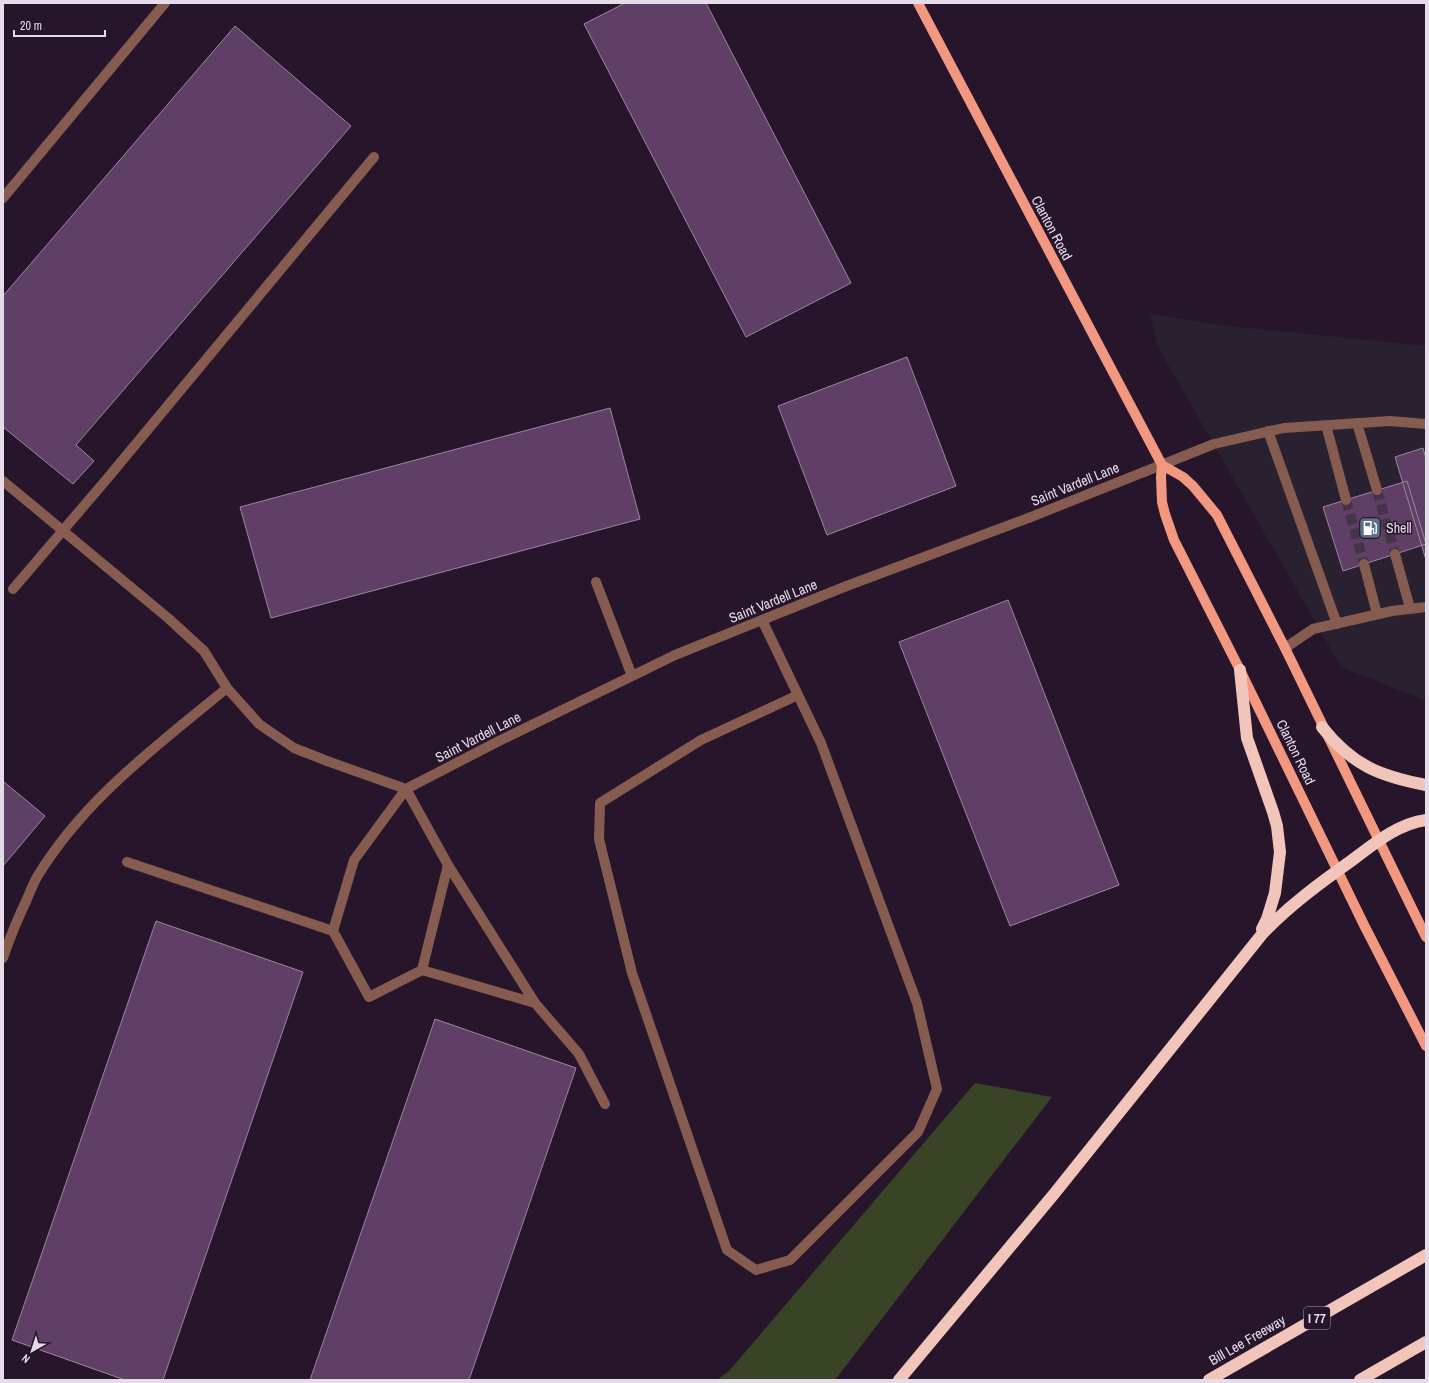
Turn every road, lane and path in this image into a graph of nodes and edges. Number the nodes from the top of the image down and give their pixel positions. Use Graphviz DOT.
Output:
graph roads {
  1 [pos="166,3"];
  2 [pos="918,3"];
  3 [pos="374,157"];
  4 [pos="3,198"];
  5 [pos="1357,423"];
  6 [pos="1426,424"];
  7 [pos="1326,425"];
  8 [pos="1268,432"];
  9 [pos="1162,465"];
  10 [pos="3,481"];
  11 [pos="1377,490"];
  12 [pos="1346,500"];
  13 [pos="62,530"];
  14 [pos="1395,554"];
  15 [pos="1364,564"];
  16 [pos="596,582"];
  17 [pos="13,588"];
  18 [pos="1426,606"];
  19 [pos="1410,608"];
  20 [pos="1377,614"];
  21 [pos="762,620"];
  22 [pos="1337,624"];
  23 [pos="1285,648"];
  24 [pos="1240,670"];
  25 [pos="632,676"];
  26 [pos="227,688"];
  27 [pos="798,695"];
  28 [pos="1322,727"];
  29 [pos="1426,785"];
  30 [pos="406,789"];
  31 [pos="1426,820"];
  32 [pos="1379,841"];
  33 [pos="127,862"];
  34 [pos="448,865"];
  35 [pos="1337,871"];
  36 [pos="333,931"];
  37 [pos="1426,937"];
  38 [pos="1253,944"];
  39 [pos="3,958"];
  40 [pos="422,970"];
  41 [pos="535,1004"];
  42 [pos="1426,1046"];
  43 [pos="605,1104"];
  44 [pos="1426,1255"];
  45 [pos="1426,1342"];
  46 [pos="899,1380"];
  47 [pos="1208,1380"];
  48 [pos="1360,1380"];
  1 -- 4 [label="street"];
  2 -- 9 [label="main road, Clanton Road"];
  3 -- 13 [label="street"];
  5 -- 6 [label="street, Saint Vardell Lane"];
  5 -- 7 [label="street, Saint Vardell Lane"];
  5 -- 11 [label="street"];
  7 -- 8 [label="street, Saint Vardell Lane"];
  7 -- 12 [label="street"];
  8 -- 9 [label="street, Saint Vardell Lane"];
  8 -- 22 [label="street"];
  9 -- 21 [label="street, Saint Vardell Lane"];
  9 -- 23 [label="main road"];
  9 -- 24 [label="main road, Clanton Road"];
  10 -- 13 [label="street"];
  13 -- 17 [label="street"];
  13 -- 26 [label="street"];
  14 -- 19 [label="street"];
  15 -- 20 [label="street"];
  16 -- 25 [label="street"];
  18 -- 19 [label="street"];
  19 -- 20 [label="street"];
  20 -- 22 [label="street"];
  21 -- 25 [label="street, Saint Vardell Lane"];
  21 -- 27 [label="street"];
  22 -- 23 [label="street"];
  23 -- 28 [label="main road"];
  24 -- 35 [label="main road, Clanton Road"];
  24 -- 38 [label="highway"];
  25 -- 30 [label="street, Saint Vardell Lane"];
  26 -- 30 [label="street"];
  26 -- 39 [label="street"];
  27 -- 27 [label="street"];
  28 -- 29 [label="highway"];
  28 -- 32 [label="main road"];
  30 -- 34 [label="street"];
  30 -- 36 [label="street"];
  31 -- 32 [label="highway"];
  32 -- 35 [label="highway"];
  32 -- 37 [label="main road"];
  33 -- 36 [label="street"];
  34 -- 40 [label="street"];
  34 -- 41 [label="street"];
  35 -- 38 [label="highway"];
  35 -- 42 [label="main road, Clanton Road"];
  36 -- 40 [label="street"];
  38 -- 46 [label="highway"];
  40 -- 41 [label="street"];
  41 -- 43 [label="street"];
  44 -- 47 [label="highway, Bill Lee Freeway / I 77"];
  45 -- 48 [label="highway"];
}
